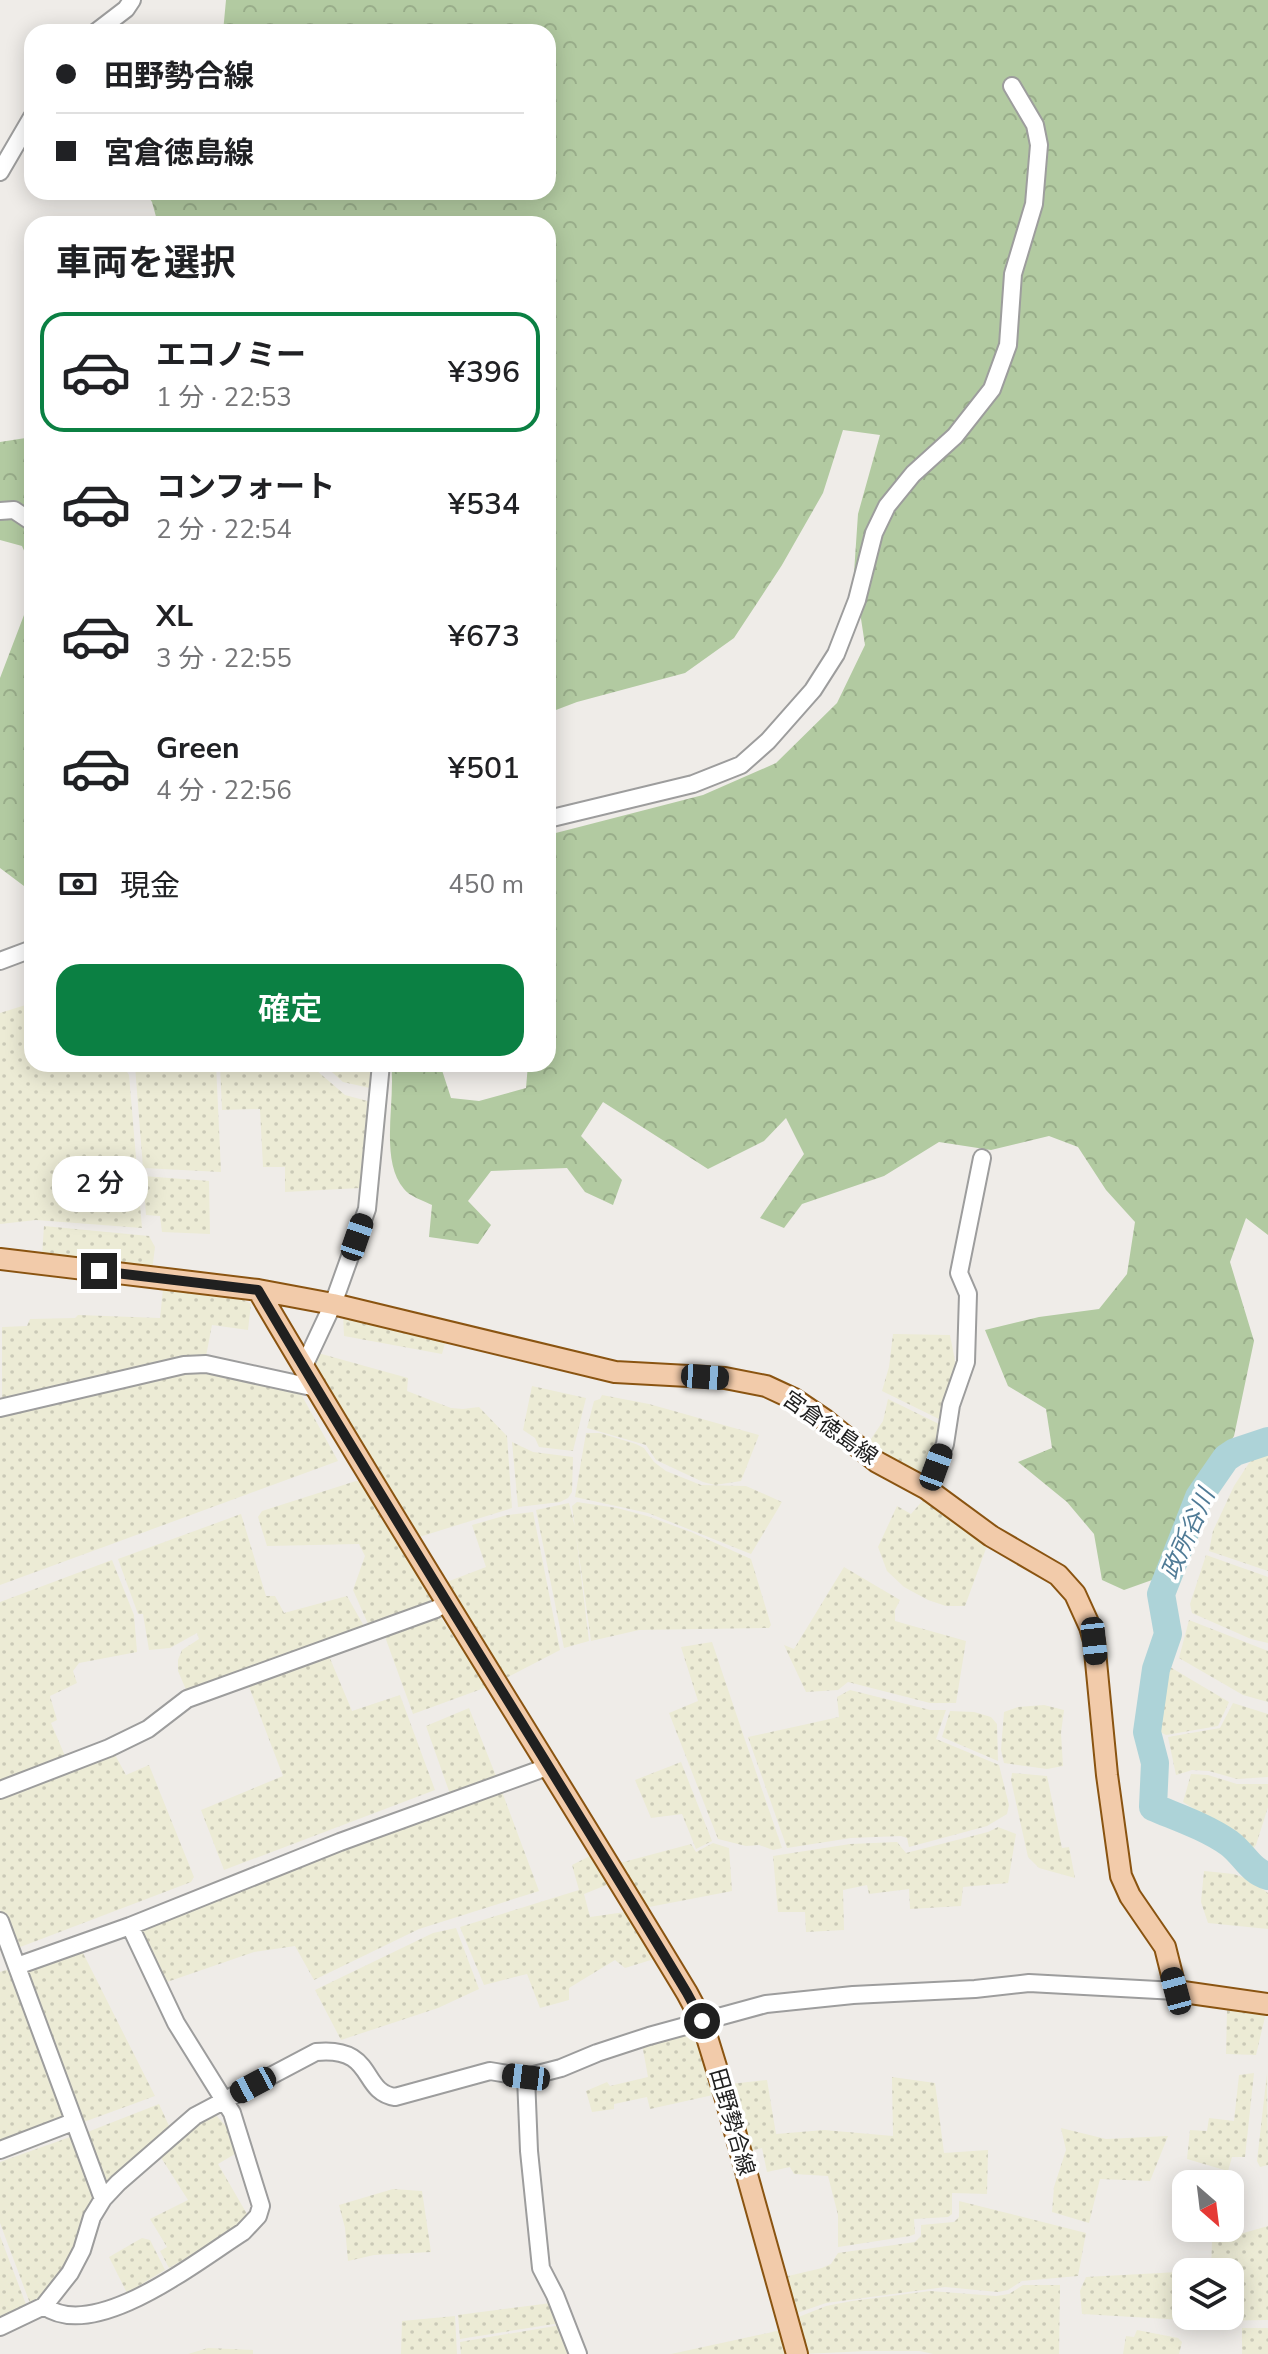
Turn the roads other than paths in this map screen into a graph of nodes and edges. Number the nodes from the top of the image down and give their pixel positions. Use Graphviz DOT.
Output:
graph roads {
  1 [pos="132,0"];
  2 [pos="106,24"];
  3 [pos="1012,86"];
  4 [pos="24,131"];
  5 [pos="0,172"];
  6 [pos="0,511"];
  7 [pos="24,517"];
  8 [pos="556,817"];
  9 [pos="24,952"];
  10 [pos="0,961"];
  11 [pos="380,1072"];
  12 [pos="982,1158"];
  13 [pos="0,1259"];
  14 [pos="258,1290"];
  15 [pos="333,1304"];
  16 [pos="303,1368"];
  17 [pos="316,1388"];
  18 [pos="0,1408"];
  19 [pos="927,1489"];
  20 [pos="446,1603"];
  21 [pos="550,1766"];
  22 [pos="0,1790"];
  23 [pos="0,1921"];
  24 [pos="130,1926"];
  25 [pos="17,1966"];
  26 [pos="1176,1991"];
  27 [pos="1268,2004"];
  28 [pos="702,2021"];
  29 [pos="526,2077"];
  30 [pos="224,2100"];
  31 [pos="73,2122"];
  32 [pos="0,2150"];
  33 [pos="103,2199"];
  34 [pos="44,2306"];
  35 [pos="0,2327"];
  36 [pos="578,2354"];
  37 [pos="797,2354"];
  1 -- 2 [label="street"];
  3 -- 8 [label="street"];
  4 -- 5 [label="street"];
  6 -- 7 [label="street"];
  9 -- 10 [label="street"];
  11 -- 15 [label="street"];
  12 -- 19 [label="street"];
  13 -- 14 [label="main road, 宮倉徳島線"];
  14 -- 15 [label="main road, 宮倉徳島線"];
  14 -- 16 [label="main road, 田野勢合線"];
  15 -- 16 [label="street"];
  15 -- 19 [label="main road, 宮倉徳島線"];
  16 -- 17 [label="main road, 田野勢合線"];
  17 -- 18 [label="street"];
  17 -- 20 [label="main road, 田野勢合線"];
  19 -- 26 [label="main road, 宮倉徳島線"];
  20 -- 21 [label="main road, 田野勢合線"];
  20 -- 22 [label="street"];
  21 -- 24 [label="street"];
  21 -- 28 [label="main road, 田野勢合線"];
  23 -- 25 [label="street"];
  24 -- 25 [label="street"];
  24 -- 30 [label="street"];
  25 -- 31 [label="street"];
  26 -- 27 [label="main road"];
  26 -- 28 [label="street"];
  28 -- 29 [label="street"];
  28 -- 37 [label="main road, 田野勢合線"];
  29 -- 30 [label="street"];
  29 -- 36 [label="street"];
  30 -- 33 [label="street"];
  30 -- 34 [label="street"];
  31 -- 32 [label="street"];
  31 -- 33 [label="street"];
  33 -- 34 [label="street"];
  34 -- 35 [label="street"];
}
